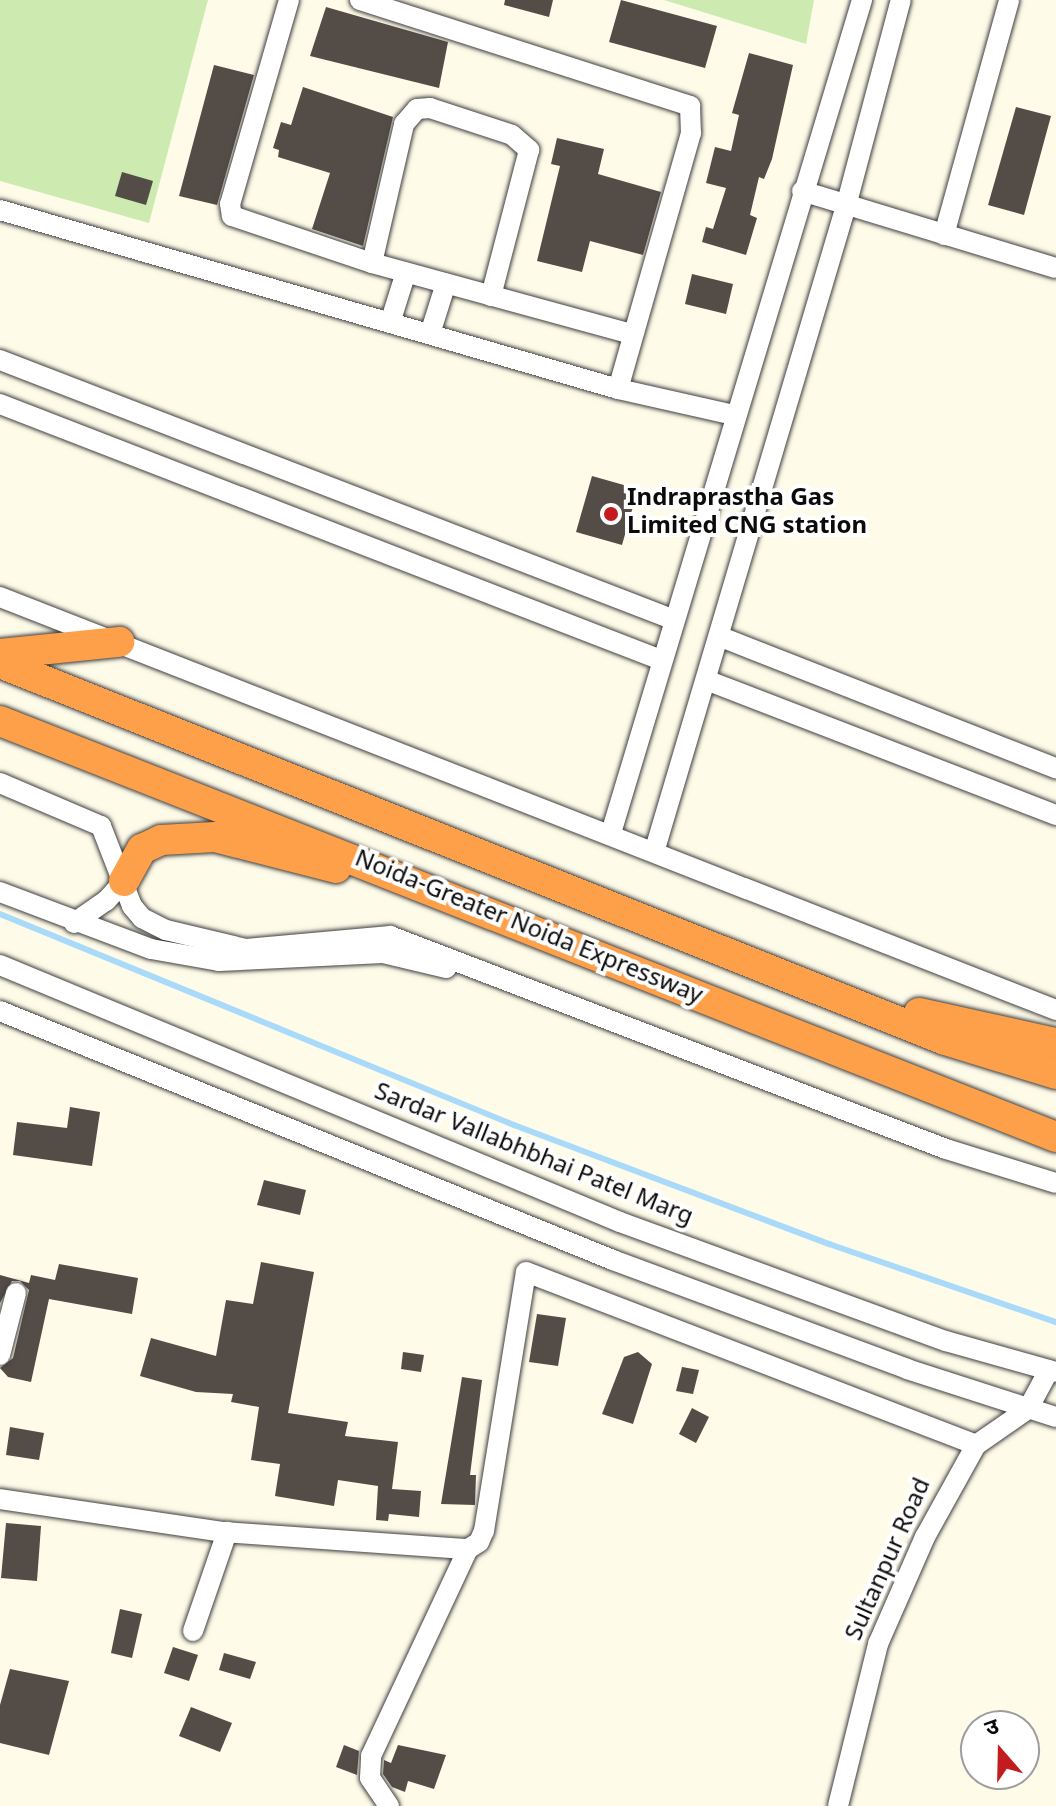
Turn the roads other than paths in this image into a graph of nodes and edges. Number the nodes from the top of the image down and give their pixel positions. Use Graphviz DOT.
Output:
graph roads {
  1 [pos="289,0"];
  2 [pos="360,0"];
  3 [pos="862,0"];
  4 [pos="901,0"];
  5 [pos="1009,0"];
  6 [pos="802,191"];
  7 [pos="846,206"];
  8 [pos="0,210"];
  9 [pos="944,235"];
  10 [pos="372,263"];
  11 [pos="1056,268"];
  12 [pos="406,272"];
  13 [pos="446,283"];
  14 [pos="491,296"];
  15 [pos="390,323"];
  16 [pos="430,334"];
  17 [pos="631,334"];
  18 [pos="0,360"];
  19 [pos="618,389"];
  20 [pos="0,404"];
  21 [pos="734,415"];
  22 [pos="0,597"];
  23 [pos="672,619"];
  24 [pos="721,637"];
  25 [pos="119,642"];
  26 [pos="0,654"];
  27 [pos="661,660"];
  28 [pos="0,663"];
  29 [pos="706,680"];
  30 [pos="0,721"];
  31 [pos="1056,768"];
  32 [pos="0,783"];
  33 [pos="1056,815"];
  34 [pos="611,833"];
  35 [pos="655,849"];
  36 [pos="124,881"];
  37 [pos="420,886"];
  38 [pos="0,892"];
  39 [pos="74,923"];
  40 [pos="0,965"];
  41 [pos="489,978"];
  42 [pos="824,992"];
  43 [pos="1056,1010"];
  44 [pos="0,1011"];
  45 [pos="1056,1043"];
  46 [pos="1056,1074"];
  47 [pos="1056,1137"];
  48 [pos="1056,1183"];
  49 [pos="16,1293"];
  50 [pos="0,1355"];
  51 [pos="1052,1371"];
  52 [pos="1028,1409"];
  53 [pos="1056,1417"];
  54 [pos="976,1445"];
  55 [pos="0,1499"];
  56 [pos="227,1532"];
  57 [pos="468,1549"];
  58 [pos="193,1631"];
  59 [pos="389,1806"];
  60 [pos="838,1806"];
  1 -- 10 [label="street"];
  2 -- 17 [label="street"];
  3 -- 6 [label="street"];
  4 -- 7 [label="street"];
  5 -- 9 [label="street"];
  6 -- 7 [label="street"];
  6 -- 21 [label="street"];
  7 -- 9 [label="street"];
  7 -- 24 [label="street"];
  8 -- 15 [label="street"];
  9 -- 11 [label="street"];
  10 -- 12 [label="street"];
  10 -- 14 [label="street"];
  12 -- 13 [label="street"];
  12 -- 15 [label="street"];
  13 -- 14 [label="street"];
  13 -- 16 [label="street"];
  14 -- 17 [label="street"];
  15 -- 16 [label="street"];
  16 -- 19 [label="street"];
  17 -- 19 [label="street"];
  18 -- 23 [label="street"];
  19 -- 21 [label="street"];
  20 -- 27 [label="street"];
  21 -- 23 [label="street"];
  22 -- 25 [label="street"];
  23 -- 27 [label="street"];
  24 -- 29 [label="street"];
  24 -- 31 [label="street"];
  25 -- 26 [label="highway"];
  25 -- 34 [label="street"];
  27 -- 34 [label="street"];
  28 -- 42 [label="highway, Noida-Greater Noida Expressway"];
  29 -- 33 [label="street"];
  29 -- 35 [label="street"];
  30 -- 37 [label="highway, Noida-Greater Noida Expressway"];
  32 -- 36 [label="street"];
  34 -- 35 [label="street"];
  35 -- 43 [label="street"];
  36 -- 37 [label="highway"];
  36 -- 39 [label="street"];
  36 -- 41 [label="street"];
  37 -- 47 [label="highway, Noida-Greater Noida Expressway"];
  38 -- 39 [label="street"];
  39 -- 41 [label="street"];
  40 -- 51 [label="street, Sardar Vallabhbhai Patel Marg"];
  41 -- 48 [label="street"];
  42 -- 45 [label="highway"];
  42 -- 46 [label="highway, Noida-Greater Noida Expressway"];
  44 -- 52 [label="street"];
  49 -- 50 [label="street"];
  51 -- 52 [label="street, Sultanpur Road"];
  52 -- 53 [label="street"];
  52 -- 54 [label="street, Sultanpur Road"];
  54 -- 57 [label="street"];
  54 -- 60 [label="street, Sultanpur Road"];
  55 -- 56 [label="street"];
  56 -- 57 [label="street"];
  56 -- 58 [label="street"];
  57 -- 59 [label="street"];
}
